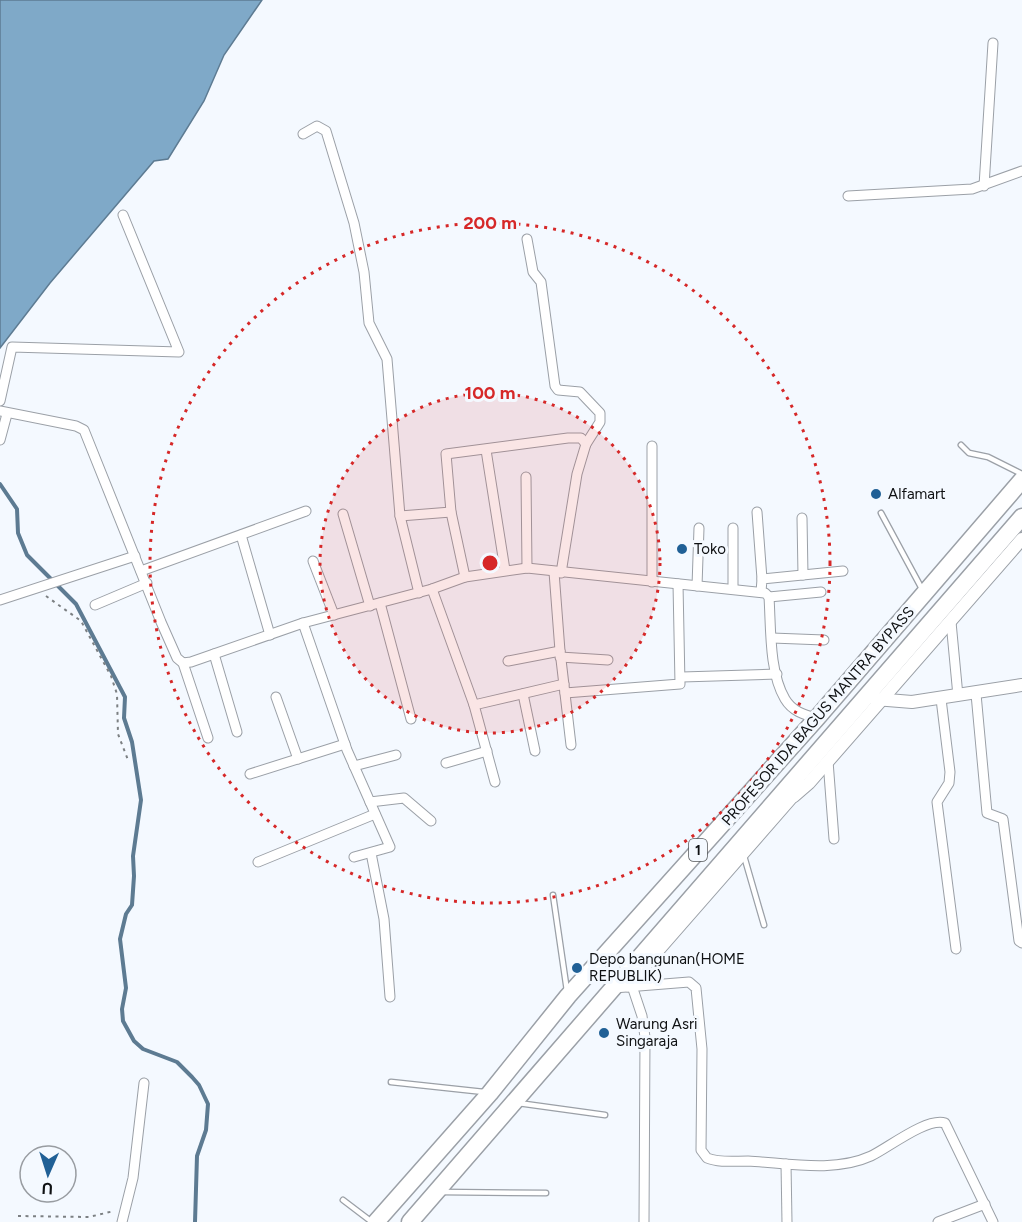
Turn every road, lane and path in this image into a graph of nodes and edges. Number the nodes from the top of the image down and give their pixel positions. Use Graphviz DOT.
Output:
graph roads {
  1 [pos="993,43"];
  2 [pos="303,134"];
  3 [pos="1022,171"];
  4 [pos="984,186"];
  5 [pos="848,196"];
  6 [pos="123,215"];
  7 [pos="527,238"];
  8 [pos="0,401"];
  9 [pos="4,412"];
  10 [pos="0,440"];
  11 [pos="586,444"];
  12 [pos="962,445"];
  13 [pos="652,446"];
  14 [pos="486,450"];
  15 [pos="1022,474"];
  16 [pos="526,477"];
  17 [pos="1022,480"];
  18 [pos="306,511"];
  19 [pos="451,512"];
  20 [pos="757,512"];
  21 [pos="881,513"];
  22 [pos="343,514"];
  23 [pos="400,516"];
  24 [pos="1022,517"];
  25 [pos="802,518"];
  26 [pos="699,528"];
  27 [pos="733,528"];
  28 [pos="241,535"];
  29 [pos="1022,539"];
  30 [pos="135,556"];
  31 [pos="313,561"];
  32 [pos="527,568"];
  33 [pos="505,570"];
  34 [pos="141,571"];
  35 [pos="843,571"];
  36 [pos="558,572"];
  37 [pos="803,575"];
  38 [pos="465,578"];
  39 [pos="762,579"];
  40 [pos="652,582"];
  41 [pos="147,583"];
  42 [pos="678,584"];
  43 [pos="697,586"];
  44 [pos="40,588"];
  45 [pos="432,589"];
  46 [pos="734,589"];
  47 [pos="419,592"];
  48 [pos="821,592"];
  49 [pos="925,594"];
  50 [pos="765,595"];
  51 [pos="0,600"];
  52 [pos="380,603"];
  53 [pos="95,605"];
  54 [pos="370,606"];
  55 [pos="334,615"];
  56 [pos="951,622"];
  57 [pos="303,623"];
  58 [pos="270,635"];
  59 [pos="772,638"];
  60 [pos="824,639"];
  61 [pos="214,654"];
  62 [pos="560,654"];
  63 [pos="608,660"];
  64 [pos="508,661"];
  65 [pos="183,663"];
  66 [pos="777,674"];
  67 [pos="681,677"];
  68 [pos="1022,685"];
  69 [pos="565,689"];
  70 [pos="523,694"];
  71 [pos="976,694"];
  72 [pos="958,696"];
  73 [pos="276,697"];
  74 [pos="874,698"];
  75 [pos="941,699"];
  76 [pos="829,704"];
  77 [pos="474,705"];
  78 [pos="847,717"];
  79 [pos="817,718"];
  80 [pos="411,719"];
  81 [pos="237,732"];
  82 [pos="208,738"];
  83 [pos="345,744"];
  84 [pos="571,745"];
  85 [pos="487,751"];
  86 [pos="535,752"];
  87 [pos="396,755"];
  88 [pos="298,759"];
  89 [pos="128,760"];
  90 [pos="828,761"];
  91 [pos="446,763"];
  92 [pos="354,766"];
  93 [pos="250,774"];
  94 [pos="495,782"];
  95 [pos="794,796"];
  96 [pos="370,802"];
  97 [pos="770,805"];
  98 [pos="375,814"];
  99 [pos="431,821"];
  100 [pos="834,839"];
  101 [pos="371,853"];
  102 [pos="743,855"];
  103 [pos="354,857"];
  104 [pos="258,862"];
  105 [pos="553,895"];
  106 [pos="764,925"];
  107 [pos="1022,943"];
  108 [pos="956,949"];
  109 [pos="630,987"];
  110 [pos="610,988"];
  111 [pos="568,996"];
  112 [pos="390,997"];
  113 [pos="391,1082"];
  114 [pos="144,1083"];
  115 [pos="490,1093"];
  116 [pos="512,1103"];
  117 [pos="605,1115"];
  118 [pos="786,1164"];
  119 [pos="434,1192"];
  120 [pos="546,1193"];
  121 [pos="343,1200"];
  122 [pos="985,1204"];
  123 [pos="125,1208"];
  124 [pos="18,1216"];
  125 [pos="122,1222"];
  126 [pos="374,1222"];
  127 [pos="410,1222"];
  128 [pos="644,1222"];
  129 [pos="787,1222"];
  130 [pos="938,1222"];
  131 [pos="993,1222"];
  1 -- 4 [label="street"];
  2 -- 23 [label="street"];
  3 -- 4 [label="street"];
  4 -- 5 [label="street"];
  6 -- 8 [label="street"];
  7 -- 11 [label="street"];
  9 -- 10 [label="street"];
  9 -- 30 [label="street"];
  11 -- 14 [label="street"];
  11 -- 36 [label="street"];
  12 -- 15 [label="lane"];
  13 -- 40 [label="street"];
  14 -- 19 [label="street"];
  14 -- 33 [label="street"];
  16 -- 32 [label="street"];
  17 -- 49 [label="highway, PROFESOR IDA BAGUS MANTRA BYPASS / 1"];
  18 -- 28 [label="street"];
  19 -- 23 [label="street"];
  19 -- 38 [label="street"];
  20 -- 39 [label="street"];
  21 -- 49 [label="lane"];
  22 -- 54 [label="street"];
  23 -- 47 [label="street"];
  24 -- 74 [label="highway, PROFESOR IDA BAGUS MANTRA BYPASS / 1"];
  25 -- 37 [label="street"];
  26 -- 43 [label="street"];
  27 -- 46 [label="street"];
  28 -- 34 [label="street"];
  28 -- 58 [label="street"];
  29 -- 56 [label="street"];
  30 -- 34 [label="street"];
  30 -- 44 [label="street"];
  31 -- 55 [label="street"];
  32 -- 33 [label="street"];
  32 -- 36 [label="street"];
  33 -- 38 [label="street"];
  34 -- 41 [label="street"];
  35 -- 37 [label="street"];
  36 -- 40 [label="street"];
  36 -- 62 [label="street"];
  37 -- 39 [label="street"];
  38 -- 45 [label="street"];
  39 -- 50 [label="street"];
  40 -- 42 [label="street"];
  41 -- 53 [label="street"];
  41 -- 65 [label="street"];
  42 -- 43 [label="street"];
  42 -- 67 [label="street"];
  43 -- 46 [label="street"];
  44 -- 51 [label="street"];
  44 -- 89 [label="path"];
  45 -- 47 [label="street"];
  45 -- 77 [label="street"];
  46 -- 50 [label="street"];
  47 -- 52 [label="street"];
  48 -- 50 [label="street"];
  49 -- 76 [label="highway, PROFESOR IDA BAGUS MANTRA BYPASS / 1"];
  50 -- 59 [label="street"];
  52 -- 54 [label="street"];
  52 -- 80 [label="street"];
  54 -- 55 [label="street"];
  55 -- 57 [label="street"];
  56 -- 72 [label="street"];
  56 -- 74 [label="street"];
  57 -- 58 [label="street"];
  57 -- 83 [label="street"];
  58 -- 61 [label="street"];
  59 -- 60 [label="street"];
  59 -- 66 [label="street"];
  61 -- 65 [label="street"];
  61 -- 81 [label="street"];
  62 -- 63 [label="street"];
  62 -- 64 [label="street"];
  62 -- 69 [label="street"];
  65 -- 82 [label="street"];
  66 -- 67 [label="street"];
  66 -- 79 [label="street"];
  67 -- 69 [label="street"];
  68 -- 71 [label="street"];
  69 -- 70 [label="street"];
  69 -- 84 [label="street"];
  70 -- 77 [label="street"];
  70 -- 86 [label="street"];
  71 -- 72 [label="street"];
  71 -- 107 [label="street"];
  72 -- 75 [label="street"];
  73 -- 88 [label="street"];
  74 -- 75 [label="street"];
  74 -- 78 [label="highway, PROFESOR IDA BAGUS MANTRA BYPASS / 1"];
  74 -- 90 [label="street"];
  75 -- 108 [label="street"];
  76 -- 78 [label="highway"];
  76 -- 79 [label="highway, PROFESOR IDA BAGUS MANTRA BYPASS / 1"];
  77 -- 85 [label="street"];
  78 -- 97 [label="highway, PROFESOR IDA BAGUS MANTRA BYPASS / 1"];
  79 -- 111 [label="highway, PROFESOR IDA BAGUS MANTRA BYPASS / 1"];
  83 -- 88 [label="street"];
  83 -- 92 [label="street"];
  85 -- 91 [label="street"];
  85 -- 94 [label="street"];
  87 -- 92 [label="street"];
  88 -- 93 [label="street"];
  90 -- 95 [label="street"];
  90 -- 100 [label="street"];
  92 -- 96 [label="street"];
  95 -- 97 [label="street"];
  95 -- 102 [label="street"];
  96 -- 98 [label="street"];
  96 -- 99 [label="street"];
  97 -- 110 [label="highway, PROFESOR IDA BAGUS MANTRA BYPASS / 1"];
  98 -- 101 [label="street"];
  98 -- 104 [label="street"];
  101 -- 103 [label="street"];
  101 -- 112 [label="street"];
  102 -- 106 [label="lane"];
  102 -- 109 [label="street"];
  105 -- 111 [label="lane"];
  109 -- 110 [label="street"];
  109 -- 118 [label="street"];
  109 -- 128 [label="street"];
  110 -- 116 [label="highway, PROFESOR IDA BAGUS MANTRA BYPASS / 1"];
  111 -- 115 [label="highway, PROFESOR IDA BAGUS MANTRA BYPASS / 1"];
  113 -- 115 [label="lane"];
  114 -- 123 [label="street"];
  115 -- 126 [label="highway, PROFESOR IDA BAGUS MANTRA BYPASS / 1"];
  116 -- 117 [label="lane"];
  116 -- 119 [label="highway, PROFESOR IDA BAGUS MANTRA BYPASS / 1"];
  118 -- 122 [label="street"];
  118 -- 129 [label="street"];
  119 -- 120 [label="lane"];
  119 -- 127 [label="highway, PROFESOR IDA BAGUS MANTRA BYPASS / 1"];
  121 -- 126 [label="lane"];
  122 -- 130 [label="street"];
  122 -- 131 [label="street"];
  123 -- 124 [label="path"];
  123 -- 125 [label="street"];
}
